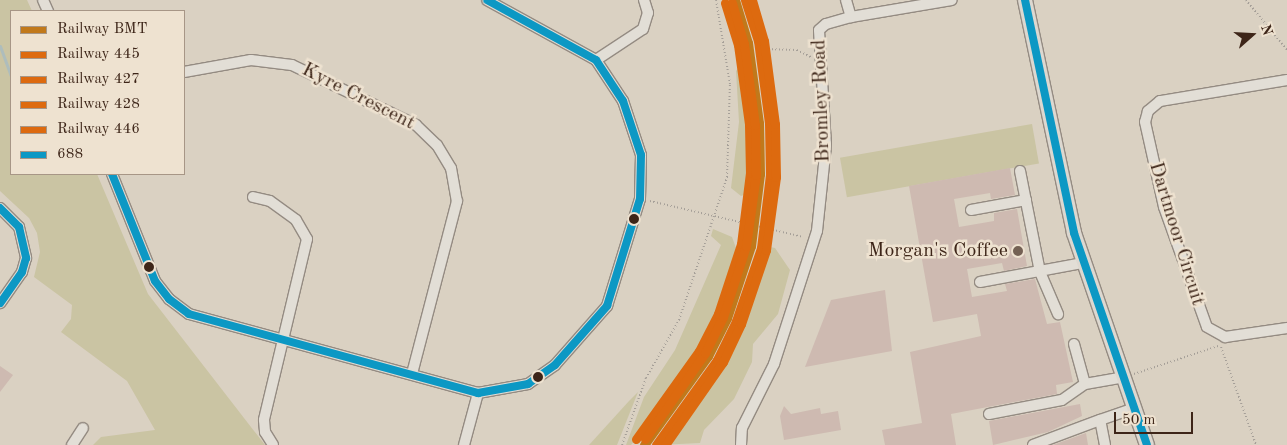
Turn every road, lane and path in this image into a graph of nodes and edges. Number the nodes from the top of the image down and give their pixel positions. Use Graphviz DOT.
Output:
graph roads {
  1 [pos="487,0"];
  2 [pos="644,0"];
  3 [pos="716,0"];
  4 [pos="751,0"];
  5 [pos="846,0"];
  6 [pos="952,0"];
  7 [pos="1025,0"];
  8 [pos="1246,0"];
  9 [pos="851,17"];
  10 [pos="765,49"];
  11 [pos="1287,50"];
  12 [pos="596,60"];
  13 [pos="820,62"];
  14 [pos="185,72"];
  15 [pos="1287,80"];
  16 [pos="1020,171"];
  17 [pos="112,175"];
  18 [pos="773,178"];
  19 [pos="253,197"];
  20 [pos="640,199"];
  21 [pos="1026,200"];
  22 [pos="0,208"];
  23 [pos="971,210"];
  24 [pos="714,216"];
  25 [pos="815,240"];
  26 [pos="1083,263"];
  27 [pos="1040,272"];
  28 [pos="980,282"];
  29 [pos="0,303"];
  30 [pos="1058,314"];
  31 [pos="1287,328"];
  32 [pos="284,341"];
  33 [pos="1220,341"];
  34 [pos="1074,344"];
  35 [pos="412,374"];
  36 [pos="1123,378"];
  37 [pos="1085,384"];
  38 [pos="478,393"];
  39 [pos="1134,408"];
  40 [pos="989,414"];
  41 [pos="1100,420"];
  42 [pos="83,428"];
  43 [pos="72,445"];
  44 [pos="273,445"];
  45 [pos="464,445"];
  46 [pos="622,445"];
  47 [pos="741,445"];
  48 [pos="1033,445"];
  49 [pos="1105,445"];
  50 [pos="1147,445"];
  51 [pos="1256,445"];
  1 -- 12 [label="street"];
  2 -- 12 [label="street"];
  3 -- 24 [label="path"];
  4 -- 10 [label="path"];
  5 -- 9 [label="street"];
  6 -- 9 [label="street, Bromley Road"];
  7 -- 26 [label="main road"];
  8 -- 11 [label="path"];
  9 -- 13 [label="street, Bromley Road"];
  10 -- 13 [label="path"];
  10 -- 18 [label="path"];
  12 -- 20 [label="street"];
  13 -- 25 [label="street, Bromley Road"];
  14 -- 35 [label="street, Kyre Crescent"];
  15 -- 33 [label="street, Dartmoor Circuit"];
  16 -- 21 [label="street"];
  17 -- 32 [label="street"];
  19 -- 32 [label="street"];
  20 -- 24 [label="path"];
  20 -- 38 [label="street"];
  21 -- 23 [label="street"];
  21 -- 27 [label="street"];
  22 -- 29 [label="street"];
  24 -- 25 [label="path"];
  24 -- 46 [label="path"];
  25 -- 47 [label="street, Bromley Road"];
  26 -- 27 [label="street"];
  26 -- 36 [label="main road"];
  27 -- 28 [label="street"];
  27 -- 30 [label="street"];
  31 -- 33 [label="street"];
  32 -- 35 [label="street"];
  32 -- 44 [label="street"];
  33 -- 36 [label="path"];
  33 -- 51 [label="path"];
  34 -- 37 [label="street"];
  35 -- 38 [label="street"];
  36 -- 37 [label="street"];
  36 -- 39 [label="main road"];
  37 -- 40 [label="street"];
  38 -- 45 [label="street"];
  39 -- 41 [label="street"];
  39 -- 50 [label="main road"];
  41 -- 48 [label="street"];
  41 -- 49 [label="street"];
  42 -- 43 [label="street"];
}
